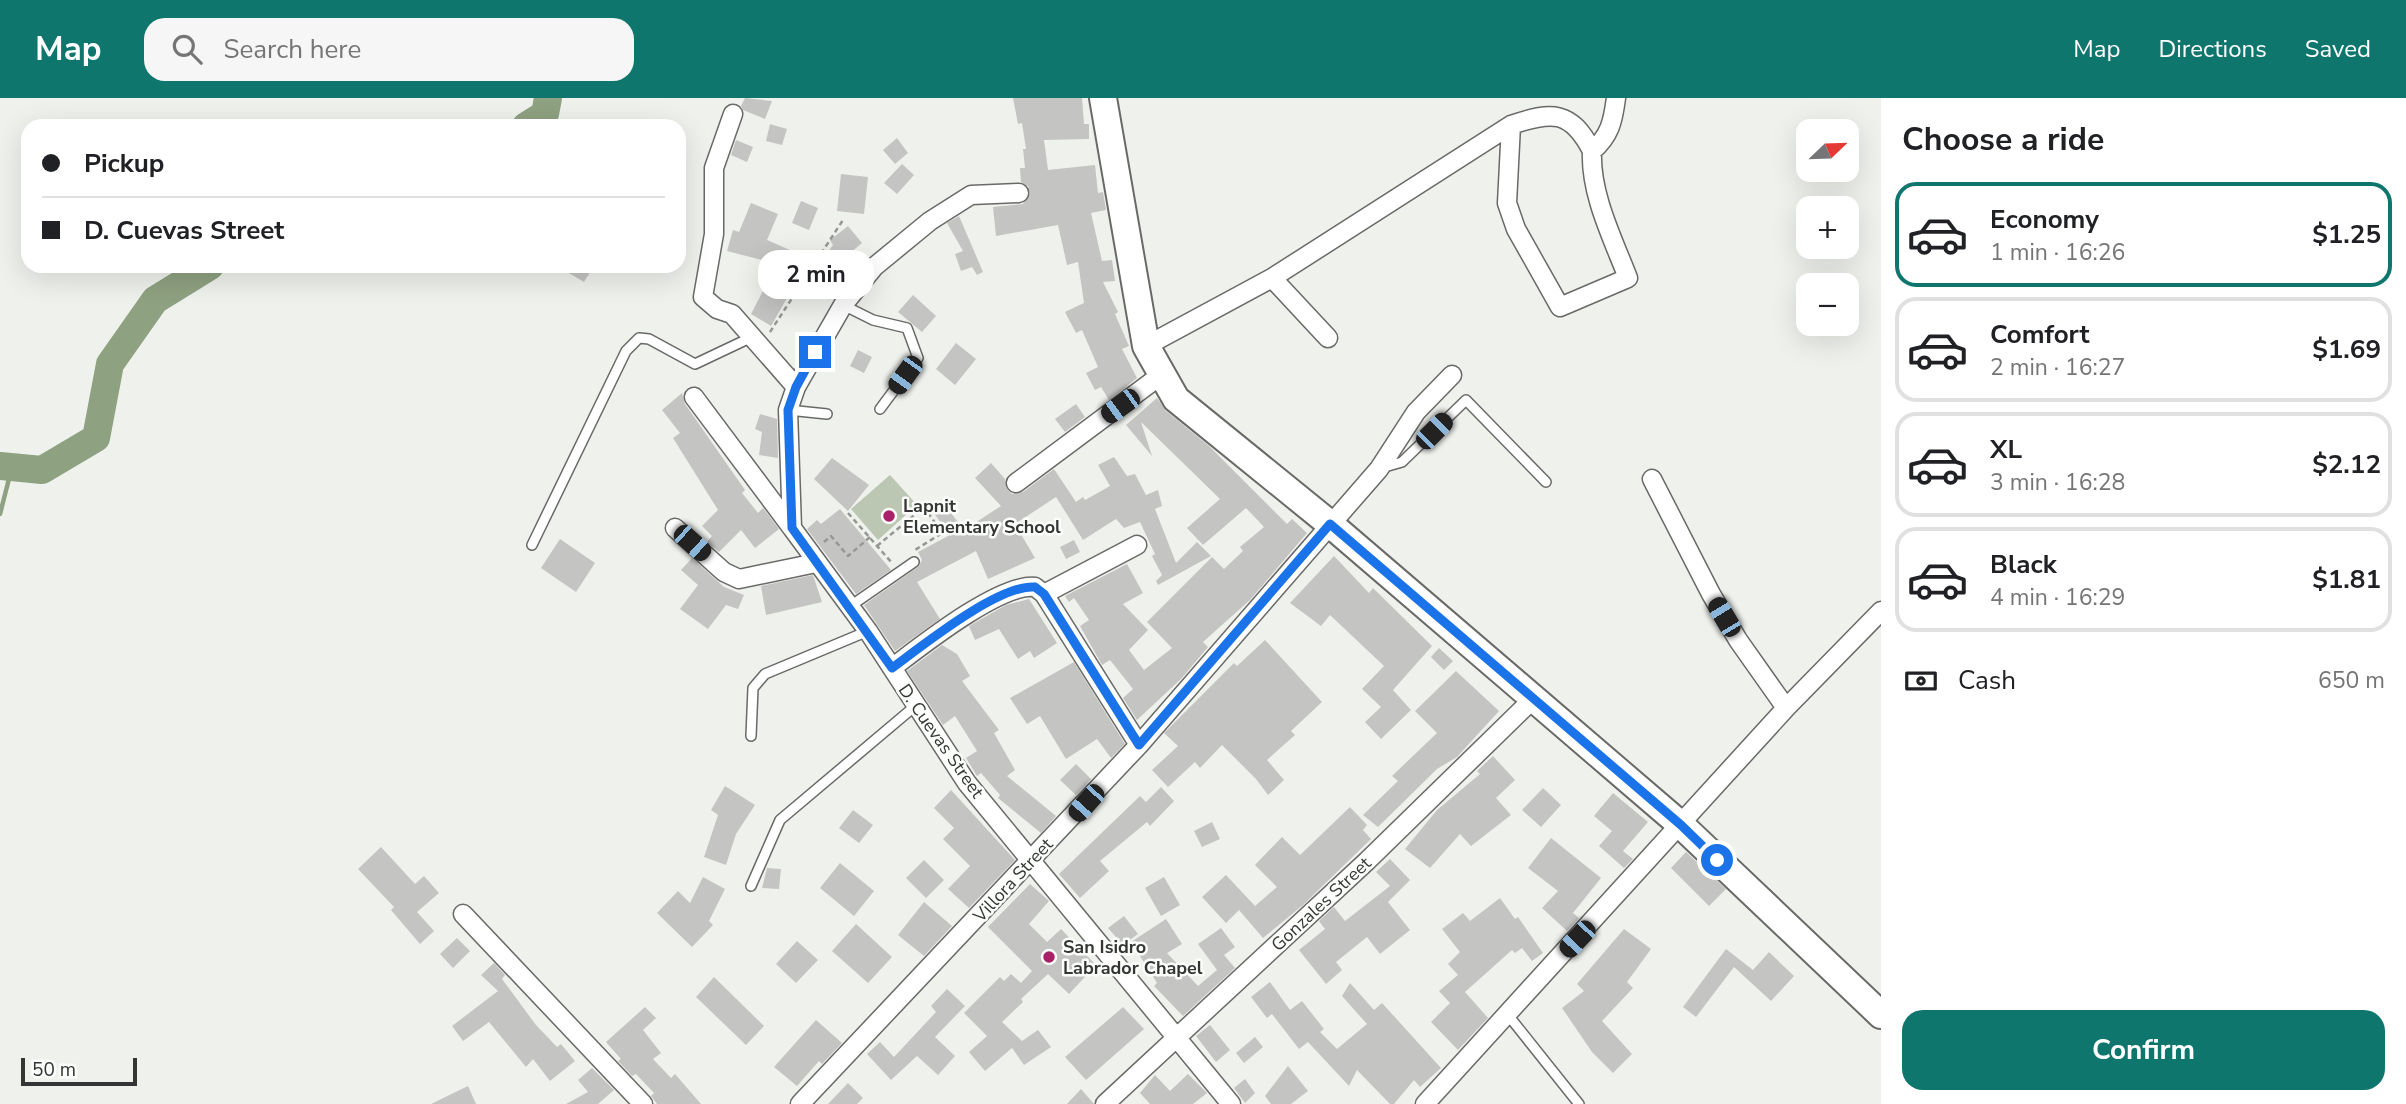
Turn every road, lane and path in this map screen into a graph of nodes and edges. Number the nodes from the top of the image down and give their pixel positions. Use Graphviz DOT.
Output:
graph roads {
  1 [pos="1103,98"];
  2 [pos="1616,98"];
  3 [pos="733,114"];
  4 [pos="1511,125"];
  5 [pos="1592,151"];
  6 [pos="1019,193"];
  7 [pos="843,220"];
  8 [pos="1272,278"];
  9 [pos="843,305"];
  10 [pos="1328,338"];
  11 [pos="755,341"];
  12 [pos="1146,346"];
  13 [pos="1452,374"];
  14 [pos="1161,375"];
  15 [pos="796,387"];
  16 [pos="694,397"];
  17 [pos="880,409"];
  18 [pos="788,410"];
  19 [pos="827,414"];
  20 [pos="1379,469"];
  21 [pos="1652,479"];
  22 [pos="1546,482"];
  23 [pos="1016,483"];
  24 [pos="848,513"];
  25 [pos="1330,524"];
  26 [pos="675,528"];
  27 [pos="792,528"];
  28 [pos="870,537"];
  29 [pos="532,545"];
  30 [pos="1137,545"];
  31 [pos="877,546"];
  32 [pos="813,558"];
  33 [pos="914,562"];
  34 [pos="900,572"];
  35 [pos="1044,594"];
  36 [pos="849,607"];
  37 [pos="1881,611"];
  38 [pos="868,631"];
  39 [pos="892,668"];
  40 [pos="1532,700"];
  41 [pos="914,707"];
  42 [pos="1786,708"];
  43 [pos="751,736"];
  44 [pos="1139,745"];
  45 [pos="1681,825"];
  46 [pos="1033,860"];
  47 [pos="751,886"];
  48 [pos="463,914"];
  49 [pos="1881,1015"];
  50 [pos="1508,1016"];
  51 [pos="1178,1038"];
  52 [pos="643,1104"];
  53 [pos="800,1104"];
  54 [pos="1105,1104"];
  55 [pos="1231,1104"];
  56 [pos="1425,1104"];
  57 [pos="1579,1104"];
  1 -- 12 [label="street"];
  2 -- 5 [label="street"];
  3 -- 11 [label="street"];
  4 -- 5 [label="street"];
  4 -- 5 [label="street"];
  4 -- 8 [label="street"];
  6 -- 9 [label="street"];
  7 -- 11 [label="path"];
  8 -- 10 [label="street"];
  8 -- 12 [label="street"];
  9 -- 15 [label="street"];
  9 -- 17 [label="lane"];
  11 -- 15 [label="street"];
  11 -- 29 [label="lane"];
  12 -- 14 [label="street"];
  13 -- 20 [label="street, Villora Street"];
  14 -- 23 [label="street"];
  14 -- 25 [label="street"];
  15 -- 18 [label="street"];
  16 -- 27 [label="street, D. Cuevas Street"];
  18 -- 19 [label="lane"];
  18 -- 27 [label="street"];
  20 -- 22 [label="lane"];
  20 -- 25 [label="street, Villora Street"];
  21 -- 42 [label="street"];
  24 -- 28 [label="path"];
  25 -- 40 [label="street"];
  25 -- 44 [label="street, Villora Street"];
  26 -- 32 [label="street"];
  27 -- 32 [label="street, D. Cuevas Street"];
  28 -- 31 [label="path"];
  28 -- 32 [label="path"];
  30 -- 35 [label="street"];
  31 -- 33 [label="path"];
  31 -- 34 [label="path"];
  32 -- 36 [label="street, D. Cuevas Street"];
  33 -- 34 [label="lane"];
  34 -- 36 [label="lane"];
  35 -- 39 [label="street"];
  35 -- 44 [label="street"];
  36 -- 38 [label="street, D. Cuevas Street"];
  37 -- 42 [label="street"];
  38 -- 39 [label="street, D. Cuevas Street"];
  38 -- 43 [label="lane"];
  39 -- 41 [label="street, D. Cuevas Street"];
  40 -- 45 [label="street"];
  40 -- 51 [label="street, Gonzales Street"];
  41 -- 46 [label="street, D. Cuevas Street"];
  41 -- 47 [label="lane"];
  42 -- 45 [label="street"];
  44 -- 46 [label="street, Villora Street"];
  45 -- 49 [label="street"];
  45 -- 50 [label="street"];
  46 -- 51 [label="street, D. Cuevas Street"];
  46 -- 53 [label="street, Villora Street"];
  48 -- 52 [label="street"];
  50 -- 56 [label="street"];
  50 -- 57 [label="lane"];
  51 -- 54 [label="street, Gonzales Street"];
  51 -- 55 [label="street, D. Cuevas Street"];
}
